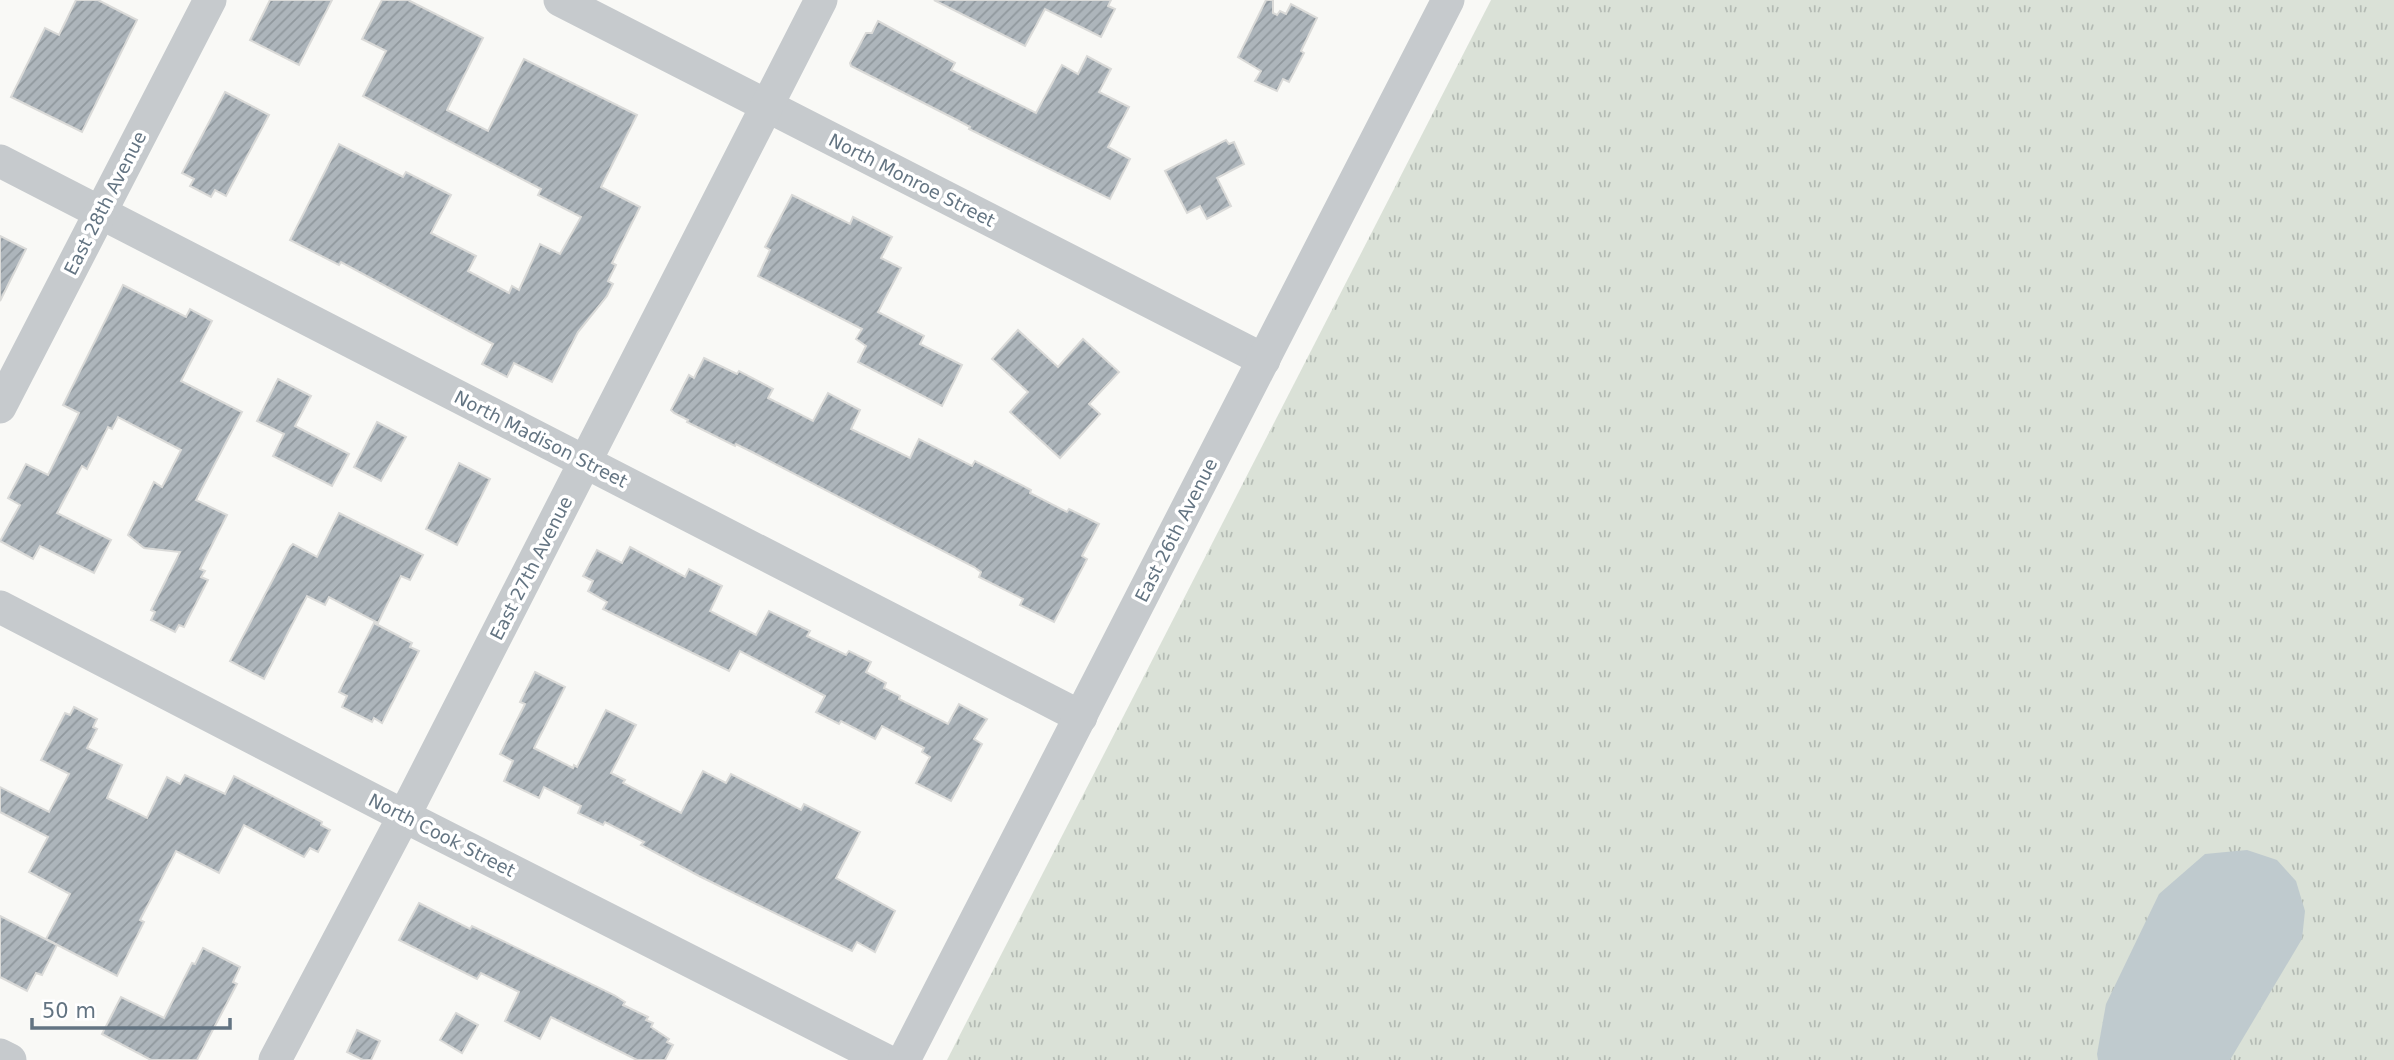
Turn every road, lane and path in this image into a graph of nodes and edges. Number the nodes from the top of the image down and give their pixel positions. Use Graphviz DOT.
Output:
graph roads {
  1 [pos="210,0"];
  2 [pos="560,0"];
  3 [pos="821,0"];
  4 [pos="1441,2"];
  5 [pos="767,106"];
  6 [pos="0,161"];
  7 [pos="100,212"];
  8 [pos="1264,360"];
  9 [pos="0,407"];
  10 [pos="585,462"];
  11 [pos="0,607"];
  12 [pos="1081,717"];
  13 [pos="404,816"];
  14 [pos="0,1055"];
  15 [pos="10,1060"];
  16 [pos="275,1060"];
  17 [pos="885,1060"];
  18 [pos="904,1060"];
  1 -- 7 [label="street, East 28th Avenue"];
  2 -- 5 [label="street, North Monroe Street"];
  3 -- 5 [label="street, East 27th Avenue"];
  4 -- 8 [label="street, East 26th Avenue"];
  5 -- 8 [label="street, North Monroe Street"];
  5 -- 10 [label="street, East 27th Avenue"];
  6 -- 7 [label="street, North Madison Street"];
  7 -- 9 [label="street, East 28th Avenue"];
  7 -- 10 [label="street, North Madison Street"];
  8 -- 12 [label="street, East 26th Avenue"];
  10 -- 12 [label="street, North Madison Street"];
  10 -- 13 [label="street, East 27th Avenue"];
  11 -- 13 [label="street, North Cook Street"];
  12 -- 18 [label="street, East 26th Avenue"];
  13 -- 16 [label="street, East 27th Avenue"];
  13 -- 17 [label="street, North Cook Street"];
  14 -- 15 [label="street"];
}
